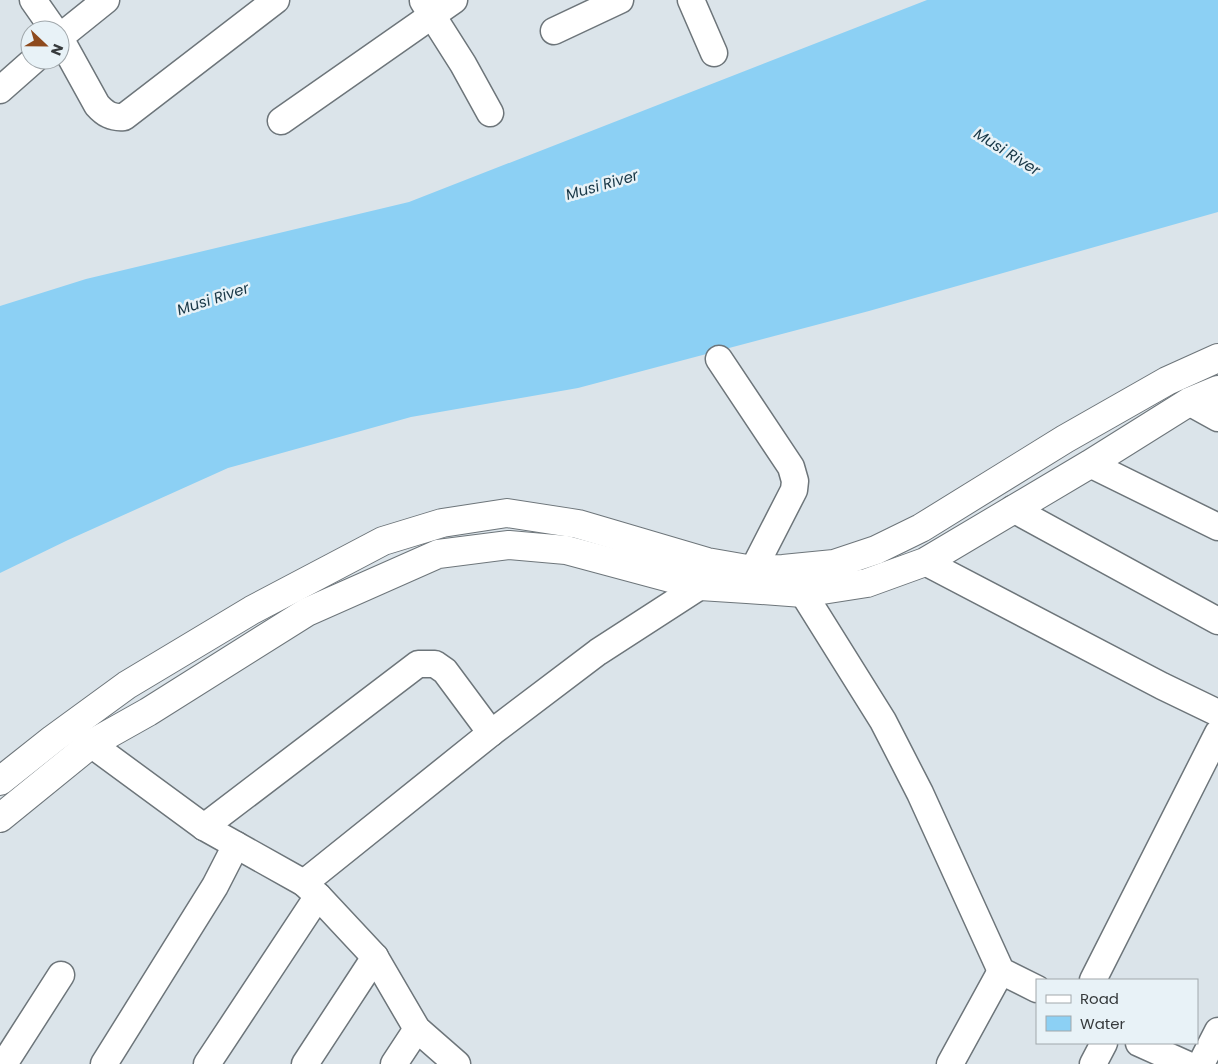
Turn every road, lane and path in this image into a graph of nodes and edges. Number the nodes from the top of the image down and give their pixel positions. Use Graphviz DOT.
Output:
graph roads {
  1 [pos="33,0"];
  2 [pos="106,0"];
  3 [pos="276,0"];
  4 [pos="454,0"];
  5 [pos="620,0"];
  6 [pos="691,0"];
  7 [pos="427,7"];
  8 [pos="47,20"];
  9 [pos="70,30"];
  10 [pos="554,31"];
  11 [pos="714,53"];
  12 [pos="70,56"];
  13 [pos="23,70"];
  14 [pos="0,90"];
  15 [pos="490,113"];
  16 [pos="281,121"];
  17 [pos="1218,358"];
  18 [pos="719,359"];
  19 [pos="1218,390"];
  20 [pos="1189,402"];
  21 [pos="1218,418"];
  22 [pos="1090,464"];
  23 [pos="1013,509"];
  24 [pos="1218,527"];
  25 [pos="925,562"];
  26 [pos="750,580"];
  27 [pos="700,586"];
  28 [pos="804,593"];
  29 [pos="1218,621"];
  30 [pos="1218,713"];
  31 [pos="492,733"];
  32 [pos="1218,733"];
  33 [pos="91,744"];
  34 [pos="0,781"];
  35 [pos="0,818"];
  36 [pos="204,827"];
  37 [pos="236,845"];
  38 [pos="311,890"];
  39 [pos="375,957"];
  40 [pos="1001,971"];
  41 [pos="61,975"];
  42 [pos="1094,979"];
  43 [pos="1036,988"];
  44 [pos="417,1028"];
  45 [pos="1218,1031"];
  46 [pos="1103,1044"];
  47 [pos="1141,1044"];
  48 [pos="4,1064"];
  49 [pos="104,1064"];
  50 [pos="207,1064"];
  51 [pos="305,1064"];
  52 [pos="394,1064"];
  53 [pos="457,1064"];
  54 [pos="950,1064"];
  55 [pos="1093,1064"];
  56 [pos="1186,1064"];
  57 [pos="1201,1064"];
  1 -- 8 [label="street"];
  2 -- 9 [label="street"];
  3 -- 12 [label="street"];
  4 -- 7 [label="street"];
  5 -- 10 [label="street"];
  6 -- 11 [label="street"];
  7 -- 15 [label="street"];
  7 -- 16 [label="street"];
  13 -- 14 [label="street"];
  17 -- 26 [label="street"];
  18 -- 26 [label="street"];
  19 -- 20 [label="street"];
  20 -- 21 [label="street"];
  20 -- 22 [label="street"];
  22 -- 23 [label="street"];
  22 -- 24 [label="street"];
  23 -- 25 [label="street"];
  23 -- 29 [label="street"];
  25 -- 28 [label="street"];
  25 -- 30 [label="street"];
  26 -- 27 [label="street"];
  26 -- 28 [label="street"];
  26 -- 34 [label="street"];
  27 -- 31 [label="street"];
  27 -- 33 [label="street"];
  28 -- 40 [label="street"];
  31 -- 36 [label="street"];
  31 -- 38 [label="street"];
  32 -- 42 [label="street"];
  33 -- 35 [label="street"];
  33 -- 36 [label="street"];
  36 -- 37 [label="street"];
  37 -- 38 [label="street"];
  37 -- 49 [label="street"];
  38 -- 39 [label="street"];
  38 -- 50 [label="street"];
  39 -- 44 [label="street"];
  39 -- 51 [label="street"];
  40 -- 43 [label="street"];
  40 -- 54 [label="street"];
  41 -- 48 [label="street"];
  44 -- 52 [label="street"];
  44 -- 53 [label="street"];
  45 -- 57 [label="street"];
  46 -- 55 [label="street"];
  47 -- 56 [label="street"];
}
